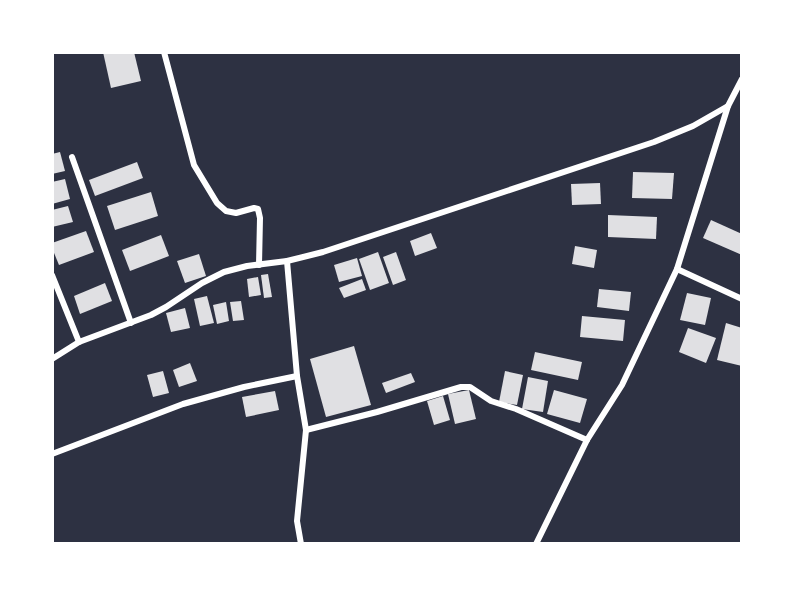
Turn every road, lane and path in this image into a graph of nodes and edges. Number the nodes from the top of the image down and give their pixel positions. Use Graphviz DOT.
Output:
graph roads {
  1 [pos="164,52"];
  2 [pos="741,79"];
  3 [pos="728,106"];
  4 [pos="72,158"];
  5 [pos="287,261"];
  6 [pos="259,265"];
  7 [pos="677,269"];
  8 [pos="52,275"];
  9 [pos="741,300"];
  10 [pos="131,323"];
  11 [pos="79,342"];
  12 [pos="52,359"];
  13 [pos="297,376"];
  14 [pos="306,430"];
  15 [pos="587,440"];
  16 [pos="52,454"];
  17 [pos="301,543"];
  18 [pos="537,543"];
  1 -- 6 [label="street"];
  2 -- 3 [label="street"];
  3 -- 5 [label="street"];
  3 -- 7 [label="street"];
  4 -- 10 [label="street"];
  5 -- 6 [label="street"];
  5 -- 13 [label="street"];
  6 -- 10 [label="street"];
  7 -- 9 [label="street"];
  7 -- 15 [label="street"];
  8 -- 11 [label="street"];
  10 -- 11 [label="street"];
  11 -- 12 [label="street"];
  13 -- 14 [label="street"];
  13 -- 16 [label="street"];
  14 -- 15 [label="street"];
  14 -- 17 [label="street"];
  15 -- 18 [label="street"];
}
